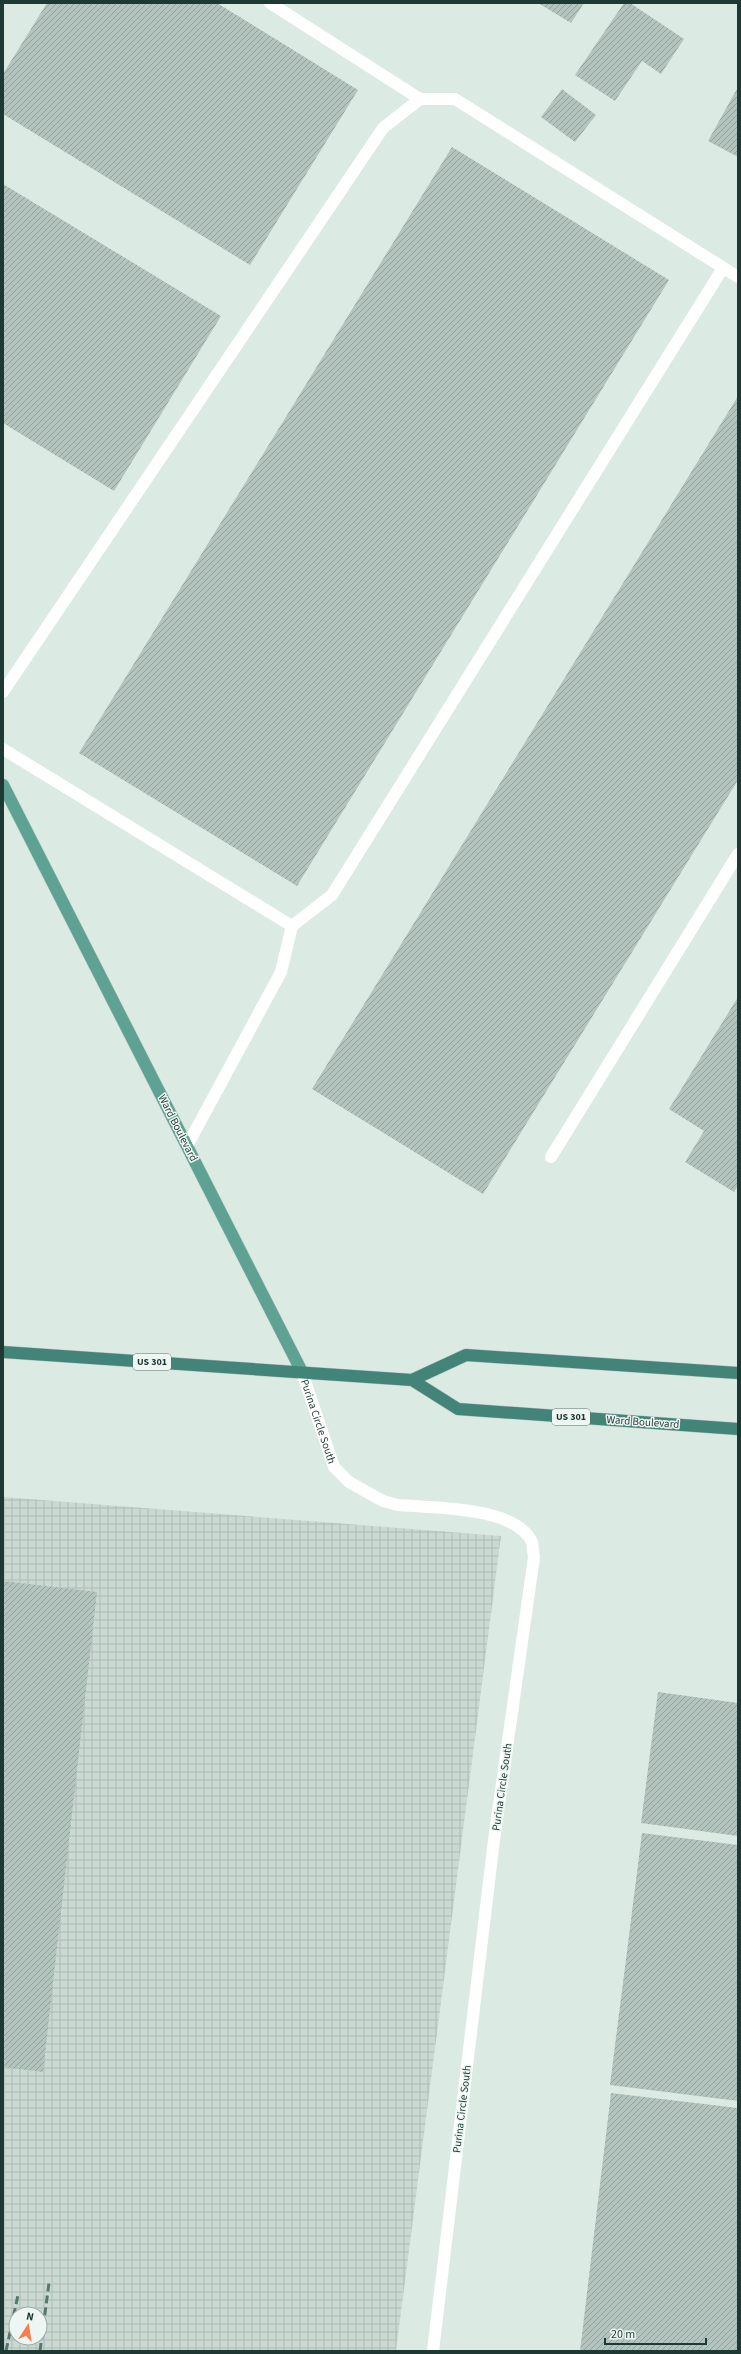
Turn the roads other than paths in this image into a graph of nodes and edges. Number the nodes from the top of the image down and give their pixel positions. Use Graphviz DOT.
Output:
graph roads {
  1 [pos="270,3"];
  2 [pos="420,99"];
  3 [pos="723,268"];
  4 [pos="738,277"];
  5 [pos="3,692"];
  6 [pos="3,749"];
  7 [pos="3,785"];
  8 [pos="738,854"];
  9 [pos="292,926"];
  10 [pos="187,1146"];
  11 [pos="551,1157"];
  12 [pos="3,1352"];
  13 [pos="302,1372"];
  14 [pos="738,1373"];
  15 [pos="412,1380"];
  16 [pos="737,1428"];
  17 [pos="433,2351"];
  1 -- 2 [label="street"];
  2 -- 3 [label="street"];
  2 -- 5 [label="street"];
  3 -- 4 [label="street"];
  3 -- 9 [label="street"];
  6 -- 9 [label="street"];
  7 -- 10 [label="main road, Ward Boulevard"];
  8 -- 11 [label="street"];
  9 -- 10 [label="street"];
  10 -- 13 [label="main road, Ward Boulevard"];
  12 -- 13 [label="highway, US 301"];
  13 -- 15 [label="highway, Ward Boulevard"];
  13 -- 17 [label="street, Purina Circle South"];
  14 -- 15 [label="highway, Ward Boulevard"];
  15 -- 16 [label="highway, Ward Boulevard / US 301"];
}
